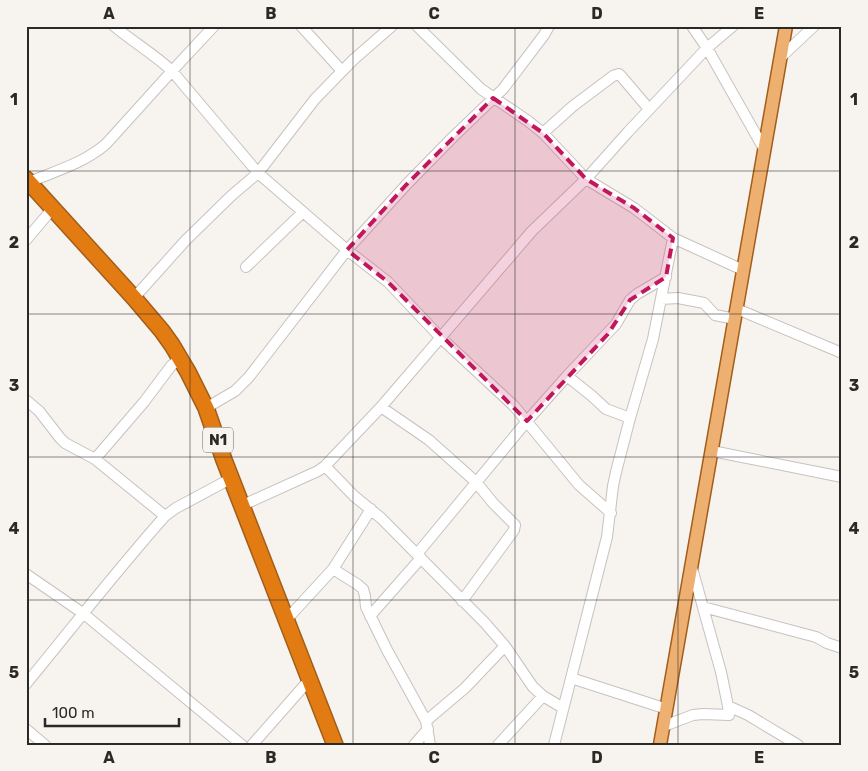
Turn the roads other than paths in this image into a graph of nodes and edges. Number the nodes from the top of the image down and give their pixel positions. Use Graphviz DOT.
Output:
graph roads {
  1 [pos="114,26"];
  2 [pos="214,26"];
  3 [pos="302,26"];
  4 [pos="392,26"];
  5 [pos="417,26"];
  6 [pos="548,26"];
  7 [pos="692,26"];
  8 [pos="733,26"];
  9 [pos="786,26"];
  10 [pos="814,26"];
  11 [pos="707,48"];
  12 [pos="780,58"];
  13 [pos="172,71"];
  14 [pos="342,71"];
  15 [pos="493,98"];
  16 [pos="649,109"];
  17 [pos="543,133"];
  18 [pos="764,149"];
  19 [pos="258,173"];
  20 [pos="586,179"];
  21 [pos="28,180"];
  22 [pos="53,208"];
  23 [pos="303,212"];
  24 [pos="673,238"];
  25 [pos="26,240"];
  26 [pos="347,250"];
  27 [pos="246,267"];
  28 [pos="743,270"];
  29 [pos="666,277"];
  30 [pos="134,298"];
  31 [pos="662,299"];
  32 [pos="736,314"];
  33 [pos="440,337"];
  34 [pos="842,354"];
  35 [pos="180,358"];
  36 [pos="566,376"];
  37 [pos="26,400"];
  38 [pos="381,407"];
  39 [pos="206,408"];
  40 [pos="630,418"];
  41 [pos="527,421"];
  42 [pos="712,451"];
  43 [pos="95,459"];
  44 [pos="325,466"];
  45 [pos="842,477"];
  46 [pos="232,478"];
  47 [pos="476,482"];
  48 [pos="243,505"];
  49 [pos="371,509"];
  50 [pos="611,513"];
  51 [pos="165,516"];
  52 [pos="419,556"];
  53 [pos="692,566"];
  54 [pos="333,568"];
  55 [pos="26,574"];
  56 [pos="462,601"];
  57 [pos="703,607"];
  58 [pos="84,614"];
  59 [pos="370,616"];
  60 [pos="287,619"];
  61 [pos="505,646"];
  62 [pos="842,648"];
  63 [pos="571,678"];
  64 [pos="310,680"];
  65 [pos="26,684"];
  66 [pos="544,696"];
  67 [pos="728,706"];
  68 [pos="563,708"];
  69 [pos="667,709"];
  70 [pos="427,725"];
  71 [pos="664,726"];
  72 [pos="26,729"];
  73 [pos="45,745"];
  74 [pos="242,745"];
  75 [pos="252,745"];
  76 [pos="335,745"];
  77 [pos="414,745"];
  78 [pos="430,745"];
  79 [pos="498,745"];
  80 [pos="554,745"];
  81 [pos="660,745"];
  82 [pos="798,745"];
  1 -- 13 [label="street"];
  2 -- 13 [label="street"];
  3 -- 14 [label="street"];
  4 -- 14 [label="street"];
  5 -- 15 [label="street"];
  6 -- 15 [label="street"];
  7 -- 11 [label="street"];
  8 -- 11 [label="street"];
  9 -- 12 [label="main road"];
  10 -- 12 [label="street"];
  11 -- 16 [label="street"];
  11 -- 18 [label="street"];
  12 -- 18 [label="main road"];
  13 -- 19 [label="street"];
  13 -- 21 [label="street"];
  14 -- 19 [label="street"];
  15 -- 17 [label="street"];
  15 -- 26 [label="street"];
  16 -- 17 [label="street"];
  16 -- 20 [label="street"];
  17 -- 20 [label="street"];
  18 -- 28 [label="main road"];
  19 -- 23 [label="street"];
  19 -- 30 [label="street"];
  20 -- 24 [label="street"];
  20 -- 33 [label="street"];
  21 -- 22 [label="highway, N1"];
  22 -- 25 [label="street"];
  22 -- 30 [label="highway, N1"];
  23 -- 26 [label="street"];
  23 -- 27 [label="street"];
  24 -- 28 [label="street"];
  24 -- 29 [label="street"];
  26 -- 33 [label="street"];
  26 -- 39 [label="street"];
  28 -- 32 [label="main road"];
  29 -- 31 [label="street"];
  29 -- 36 [label="street"];
  30 -- 35 [label="highway, N1"];
  31 -- 32 [label="street"];
  31 -- 40 [label="street"];
  32 -- 34 [label="street"];
  32 -- 42 [label="main road"];
  33 -- 38 [label="street"];
  33 -- 41 [label="street"];
  35 -- 39 [label="highway, N1"];
  35 -- 43 [label="street"];
  36 -- 40 [label="street"];
  36 -- 41 [label="street"];
  37 -- 43 [label="street"];
  38 -- 44 [label="street"];
  38 -- 47 [label="street"];
  39 -- 46 [label="highway, N1"];
  40 -- 50 [label="street"];
  41 -- 47 [label="street"];
  41 -- 50 [label="street"];
  42 -- 45 [label="street"];
  42 -- 53 [label="main road"];
  43 -- 51 [label="street"];
  44 -- 48 [label="street"];
  44 -- 49 [label="street"];
  46 -- 48 [label="highway, N1"];
  46 -- 51 [label="street"];
  47 -- 52 [label="street"];
  47 -- 56 [label="street"];
  48 -- 60 [label="highway, N1"];
  49 -- 52 [label="street"];
  49 -- 54 [label="street"];
  50 -- 63 [label="street"];
  51 -- 58 [label="street"];
  52 -- 56 [label="street"];
  52 -- 59 [label="street"];
  53 -- 57 [label="street"];
  53 -- 69 [label="main road"];
  54 -- 59 [label="street"];
  54 -- 60 [label="street"];
  55 -- 58 [label="street"];
  56 -- 61 [label="street"];
  57 -- 62 [label="street"];
  57 -- 67 [label="street"];
  58 -- 65 [label="street"];
  58 -- 74 [label="street"];
  59 -- 70 [label="street"];
  60 -- 64 [label="highway, N1"];
  61 -- 66 [label="street"];
  61 -- 70 [label="street"];
  63 -- 68 [label="street"];
  63 -- 69 [label="street"];
  64 -- 75 [label="street"];
  64 -- 76 [label="highway, N1"];
  66 -- 68 [label="street"];
  66 -- 79 [label="street"];
  67 -- 71 [label="street"];
  67 -- 82 [label="street"];
  68 -- 80 [label="street"];
  69 -- 71 [label="main road"];
  70 -- 77 [label="street"];
  70 -- 78 [label="street"];
  71 -- 81 [label="main road"];
  72 -- 73 [label="street"];
}
